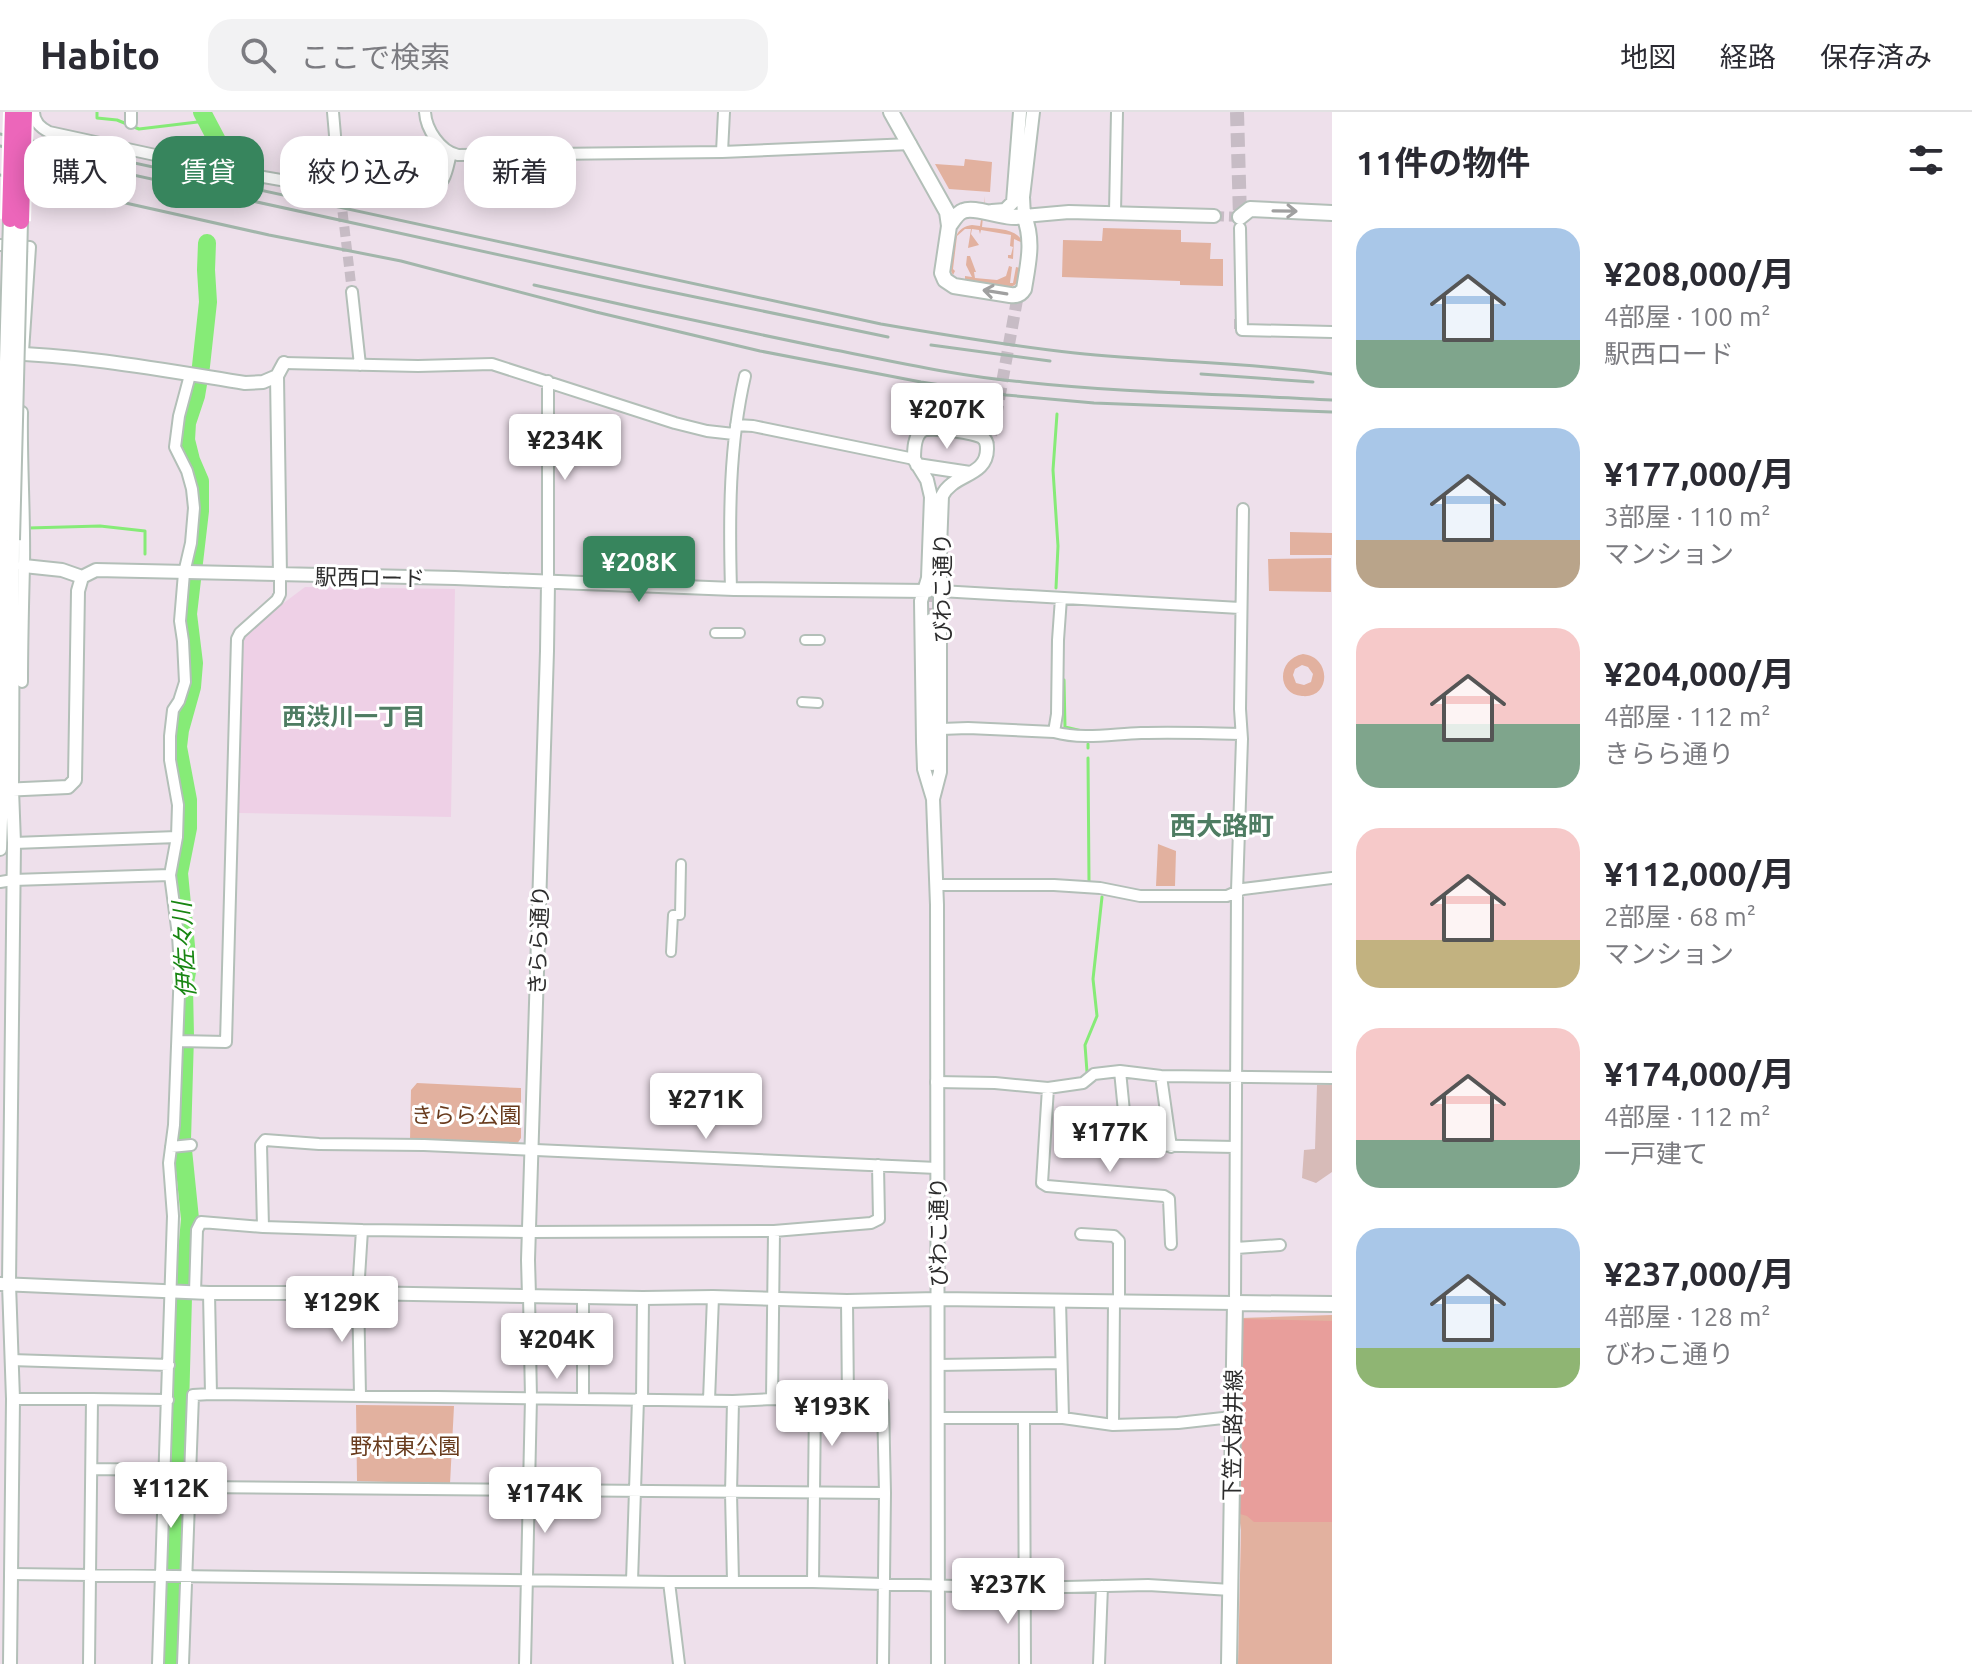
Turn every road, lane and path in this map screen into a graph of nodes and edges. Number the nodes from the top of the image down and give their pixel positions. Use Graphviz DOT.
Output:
graph roads {
  1 [pos="13,112"];
  2 [pos="24,112"];
  3 [pos="34,112"];
  4 [pos="333,112"];
  5 [pos="425,112"];
  6 [pos="724,112"];
  7 [pos="891,112"];
  8 [pos="1020,112"];
  9 [pos="1033,112"];
  10 [pos="1117,112"];
  11 [pos="335,136"];
  12 [pos="911,144"];
  13 [pos="722,152"];
  14 [pos="451,153"];
  15 [pos="985,212"];
  16 [pos="1115,212"];
  17 [pos="1332,213"];
  18 [pos="1024,216"];
  19 [pos="1214,216"];
  20 [pos="15,220"];
  21 [pos="1240,222"];
  22 [pos="949,226"];
  23 [pos="0,245"];
  24 [pos="352,292"];
  25 [pos="1332,332"];
  26 [pos="0,353"];
  27 [pos="23,353"];
  28 [pos="284,363"];
  29 [pos="360,365"];
  30 [pos="196,376"];
  31 [pos="277,376"];
  32 [pos="745,376"];
  33 [pos="548,381"];
  34 [pos="735,429"];
  35 [pos="916,462"];
  36 [pos="970,473"];
  37 [pos="1243,509"];
  38 [pos="7,540"];
  39 [pos="24,566"];
  40 [pos="186,573"];
  41 [pos="280,575"];
  42 [pos="82,577"];
  43 [pos="548,583"];
  44 [pos="731,589"];
  45 [pos="924,591"];
  46 [pos="940,591"];
  47 [pos="1061,598"];
  48 [pos="1240,608"];
  49 [pos="931,620"];
  50 [pos="715,633"];
  51 [pos="740,633"];
  52 [pos="805,640"];
  53 [pos="820,640"];
  54 [pos="22,682"];
  55 [pos="802,702"];
  56 [pos="818,703"];
  57 [pos="941,729"];
  58 [pos="1054,732"];
  59 [pos="1241,734"];
  60 [pos="5,788"];
  61 [pos="933,799"];
  62 [pos="177,837"];
  63 [pos="14,843"];
  64 [pos="0,849"];
  65 [pos="681,864"];
  66 [pos="170,875"];
  67 [pos="1332,878"];
  68 [pos="7,881"];
  69 [pos="936,885"];
  70 [pos="1237,891"];
  71 [pos="671,952"];
  72 [pos="183,1041"];
  73 [pos="1120,1071"];
  74 [pos="1161,1076"];
  75 [pos="1237,1078"];
  76 [pos="1332,1078"];
  77 [pos="936,1082"];
  78 [pos="1048,1088"];
  79 [pos="191,1145"];
  80 [pos="171,1147"];
  81 [pos="1171,1147"];
  82 [pos="1235,1147"];
  83 [pos="533,1150"];
  84 [pos="878,1165"];
  85 [pos="937,1168"];
  86 [pos="263,1227"];
  87 [pos="362,1230"];
  88 [pos="774,1231"];
  89 [pos="530,1232"];
  90 [pos="1081,1234"];
  91 [pos="1171,1244"];
  92 [pos="1280,1245"];
  93 [pos="1236,1248"];
  94 [pos="4,1284"];
  95 [pos="171,1292"];
  96 [pos="195,1292"];
  97 [pos="209,1293"];
  98 [pos="358,1293"];
  99 [pos="529,1296"];
  100 [pos="583,1296"];
  101 [pos="713,1297"];
  102 [pos="643,1298"];
  103 [pos="774,1298"];
  104 [pos="937,1299"];
  105 [pos="847,1301"];
  106 [pos="1060,1301"];
  107 [pos="1116,1301"];
  108 [pos="1235,1303"];
  109 [pos="1332,1304"];
  110 [pos="11,1360"];
  111 [pos="1061,1363"];
  112 [pos="169,1365"];
  113 [pos="937,1365"];
  114 [pos="211,1394"];
  115 [pos="360,1395"];
  116 [pos="531,1398"];
  117 [pos="13,1399"];
  118 [pos="92,1399"];
  119 [pos="583,1399"];
  120 [pos="640,1399"];
  121 [pos="772,1399"];
  122 [pos="168,1400"];
  123 [pos="709,1400"];
  124 [pos="733,1401"];
  125 [pos="848,1401"];
  126 [pos="815,1402"];
  127 [pos="1232,1417"];
  128 [pos="938,1418"];
  129 [pos="1063,1418"];
  130 [pos="1024,1419"];
  131 [pos="1113,1425"];
  132 [pos="92,1469"];
  133 [pos="165,1470"];
  134 [pos="191,1487"];
  135 [pos="528,1489"];
  136 [pos="634,1491"];
  137 [pos="731,1493"];
  138 [pos="885,1493"];
  139 [pos="814,1494"];
  140 [pos="10,1574"];
  141 [pos="91,1575"];
  142 [pos="161,1575"];
  143 [pos="186,1575"];
  144 [pos="528,1581"];
  145 [pos="632,1581"];
  146 [pos="733,1581"];
  147 [pos="669,1582"];
  148 [pos="813,1582"];
  149 [pos="883,1585"];
  150 [pos="937,1586"];
  151 [pos="1102,1586"];
  152 [pos="1025,1588"];
  153 [pos="1231,1590"];
  154 [pos="5,1598"];
  155 [pos="10,1664"];
  156 [pos="89,1664"];
  157 [pos="158,1664"];
  158 [pos="183,1664"];
  159 [pos="525,1664"];
  160 [pos="679,1664"];
  161 [pos="883,1664"];
  162 [pos="938,1664"];
  163 [pos="1025,1664"];
  164 [pos="1099,1664"];
  165 [pos="1229,1664"];
  1 -- 20 [label="main road, bridge"];
  2 -- 20 [label="main road, bridge"];
  3 -- 14 [label="street"];
  4 -- 11 [label="street"];
  5 -- 14 [label="street"];
  6 -- 13 [label="street"];
  7 -- 12 [label="main road"];
  8 -- 15 [label="street"];
  9 -- 18 [label="street"];
  10 -- 16 [label="street"];
  12 -- 13 [label="street"];
  12 -- 22 [label="main road"];
  13 -- 14 [label="street"];
  15 -- 18 [label="main road"];
  15 -- 22 [label="main road"];
  16 -- 18 [label="street"];
  16 -- 19 [label="street"];
  21 -- 17 [label="main road, one-way"];
  18 -- 22 [label="main road, one-way"];
  20 -- 38 [label="street, bridge"];
  21 -- 25 [label="street"];
  23 -- 27 [label="street"];
  24 -- 29 [label="street"];
  26 -- 27 [label="street"];
  27 -- 30 [label="street"];
  27 -- 39 [label="street"];
  28 -- 29 [label="street"];
  28 -- 31 [label="street"];
  29 -- 33 [label="street"];
  30 -- 31 [label="street"];
  30 -- 40 [label="street"];
  31 -- 41 [label="street"];
  32 -- 34 [label="street"];
  33 -- 34 [label="street"];
  33 -- 43 [label="street"];
  34 -- 35 [label="street"];
  34 -- 44 [label="street"];
  35 -- 36 [label="street"];
  35 -- 36 [label="street, びわこ通り"];
  35 -- 45 [label="street, びわこ通り"];
  36 -- 46 [label="street, びわこ通り"];
  37 -- 48 [label="street"];
  38 -- 60 [label="street"];
  39 -- 42 [label="street"];
  39 -- 54 [label="street"];
  40 -- 41 [label="street, 駅西ロード"];
  40 -- 42 [label="street, 駅西ロード"];
  40 -- 62 [label="street"];
  41 -- 43 [label="street, 駅西ロード"];
  41 -- 72 [label="street"];
  42 -- 60 [label="street"];
  43 -- 44 [label="street, 駅西ロード"];
  43 -- 83 [label="street, きらら通り"];
  44 -- 45 [label="street, 駅西ロード"];
  45 -- 46 [label="street, 駅西ロード"];
  45 -- 61 [label="street, びわこ通り"];
  46 -- 47 [label="street"];
  46 -- 57 [label="street, びわこ通り"];
  47 -- 48 [label="street"];
  47 -- 58 [label="street"];
  48 -- 59 [label="street"];
  49 -- 61 [label="street"];
  50 -- 51 [label="street"];
  52 -- 53 [label="street"];
  55 -- 56 [label="street"];
  57 -- 58 [label="street"];
  57 -- 61 [label="street, びわこ通り"];
  58 -- 59 [label="street"];
  59 -- 70 [label="street"];
  60 -- 63 [label="street"];
  60 -- 64 [label="street"];
  61 -- 69 [label="street, びわこ通り"];
  62 -- 63 [label="street"];
  62 -- 66 [label="street"];
  63 -- 68 [label="street"];
  65 -- 71 [label="street"];
  66 -- 68 [label="street"];
  66 -- 72 [label="street"];
  67 -- 70 [label="street"];
  68 -- 94 [label="street"];
  69 -- 70 [label="street"];
  69 -- 77 [label="street, びわこ通り"];
  70 -- 75 [label="street"];
  72 -- 80 [label="street"];
  73 -- 74 [label="street"];
  73 -- 78 [label="street"];
  73 -- 81 [label="street"];
  74 -- 75 [label="street"];
  74 -- 81 [label="street"];
  75 -- 76 [label="street"];
  75 -- 82 [label="street"];
  77 -- 78 [label="street"];
  77 -- 85 [label="street, びわこ通り"];
  78 -- 91 [label="street"];
  79 -- 80 [label="street"];
  80 -- 95 [label="street"];
  81 -- 82 [label="street"];
  82 -- 93 [label="street"];
  83 -- 84 [label="street"];
  83 -- 86 [label="street"];
  83 -- 89 [label="street, きらら通り"];
  84 -- 85 [label="street"];
  84 -- 88 [label="street"];
  85 -- 104 [label="street, びわこ通り"];
  86 -- 87 [label="street"];
  86 -- 96 [label="street"];
  87 -- 89 [label="street"];
  87 -- 98 [label="street"];
  88 -- 89 [label="street"];
  88 -- 103 [label="street"];
  89 -- 99 [label="street, きらら通り"];
  90 -- 107 [label="street"];
  92 -- 93 [label="street"];
  93 -- 108 [label="street"];
  94 -- 95 [label="street"];
  94 -- 110 [label="street"];
  95 -- 96 [label="street"];
  95 -- 112 [label="street"];
  96 -- 97 [label="street"];
  97 -- 98 [label="street"];
  97 -- 114 [label="street"];
  98 -- 99 [label="street"];
  98 -- 115 [label="street"];
  99 -- 100 [label="street"];
  99 -- 116 [label="street"];
  100 -- 102 [label="street"];
  100 -- 119 [label="street"];
  101 -- 102 [label="street"];
  101 -- 103 [label="street"];
  101 -- 123 [label="street"];
  102 -- 120 [label="street"];
  103 -- 105 [label="street"];
  103 -- 121 [label="street"];
  104 -- 105 [label="street"];
  104 -- 106 [label="street"];
  104 -- 113 [label="street, びわこ通り"];
  105 -- 125 [label="street"];
  106 -- 107 [label="street"];
  106 -- 111 [label="street"];
  107 -- 108 [label="street"];
  107 -- 131 [label="street"];
  108 -- 109 [label="main road"];
  108 -- 127 [label="main road, 下笠大路井線"];
  110 -- 112 [label="street"];
  110 -- 117 [label="street"];
  111 -- 113 [label="street"];
  111 -- 129 [label="street"];
  112 -- 122 [label="street"];
  113 -- 128 [label="street, びわこ通り"];
  114 -- 115 [label="street"];
  114 -- 134 [label="street"];
  115 -- 116 [label="street"];
  116 -- 119 [label="street"];
  116 -- 135 [label="street"];
  117 -- 118 [label="street"];
  117 -- 140 [label="street"];
  118 -- 122 [label="street"];
  118 -- 132 [label="street"];
  119 -- 120 [label="street"];
  120 -- 123 [label="street"];
  120 -- 136 [label="street"];
  121 -- 124 [label="street"];
  121 -- 126 [label="street"];
  122 -- 133 [label="street"];
  123 -- 124 [label="street"];
  124 -- 137 [label="street"];
  125 -- 126 [label="street"];
  125 -- 138 [label="street"];
  126 -- 139 [label="street"];
  127 -- 131 [label="street"];
  127 -- 153 [label="main road, 下笠大路井線"];
  128 -- 130 [label="street"];
  128 -- 150 [label="street, びわこ通り"];
  129 -- 130 [label="street"];
  129 -- 131 [label="street"];
  130 -- 152 [label="street"];
  132 -- 133 [label="street"];
  132 -- 141 [label="street"];
  133 -- 142 [label="street"];
  134 -- 135 [label="street"];
  134 -- 143 [label="street"];
  135 -- 136 [label="street"];
  135 -- 144 [label="street"];
  136 -- 137 [label="street"];
  136 -- 145 [label="street"];
  137 -- 139 [label="street"];
  137 -- 146 [label="street"];
  138 -- 139 [label="street"];
  138 -- 149 [label="street"];
  139 -- 148 [label="street"];
  140 -- 141 [label="street"];
  140 -- 154 [label="street"];
  141 -- 142 [label="street"];
  141 -- 156 [label="street"];
  142 -- 143 [label="street"];
  142 -- 157 [label="street"];
  143 -- 144 [label="street"];
  143 -- 158 [label="street"];
  144 -- 145 [label="street"];
  144 -- 159 [label="street"];
  145 -- 147 [label="street"];
  146 -- 147 [label="street"];
  146 -- 148 [label="street"];
  147 -- 160 [label="street"];
  148 -- 149 [label="street"];
  149 -- 150 [label="street"];
  149 -- 161 [label="street"];
  150 -- 152 [label="street"];
  150 -- 162 [label="street, びわこ通り"];
  151 -- 152 [label="street"];
  151 -- 153 [label="street"];
  151 -- 164 [label="street"];
  152 -- 163 [label="street"];
  153 -- 165 [label="main road, 下笠大路井線"];
  154 -- 155 [label="street"];
}
